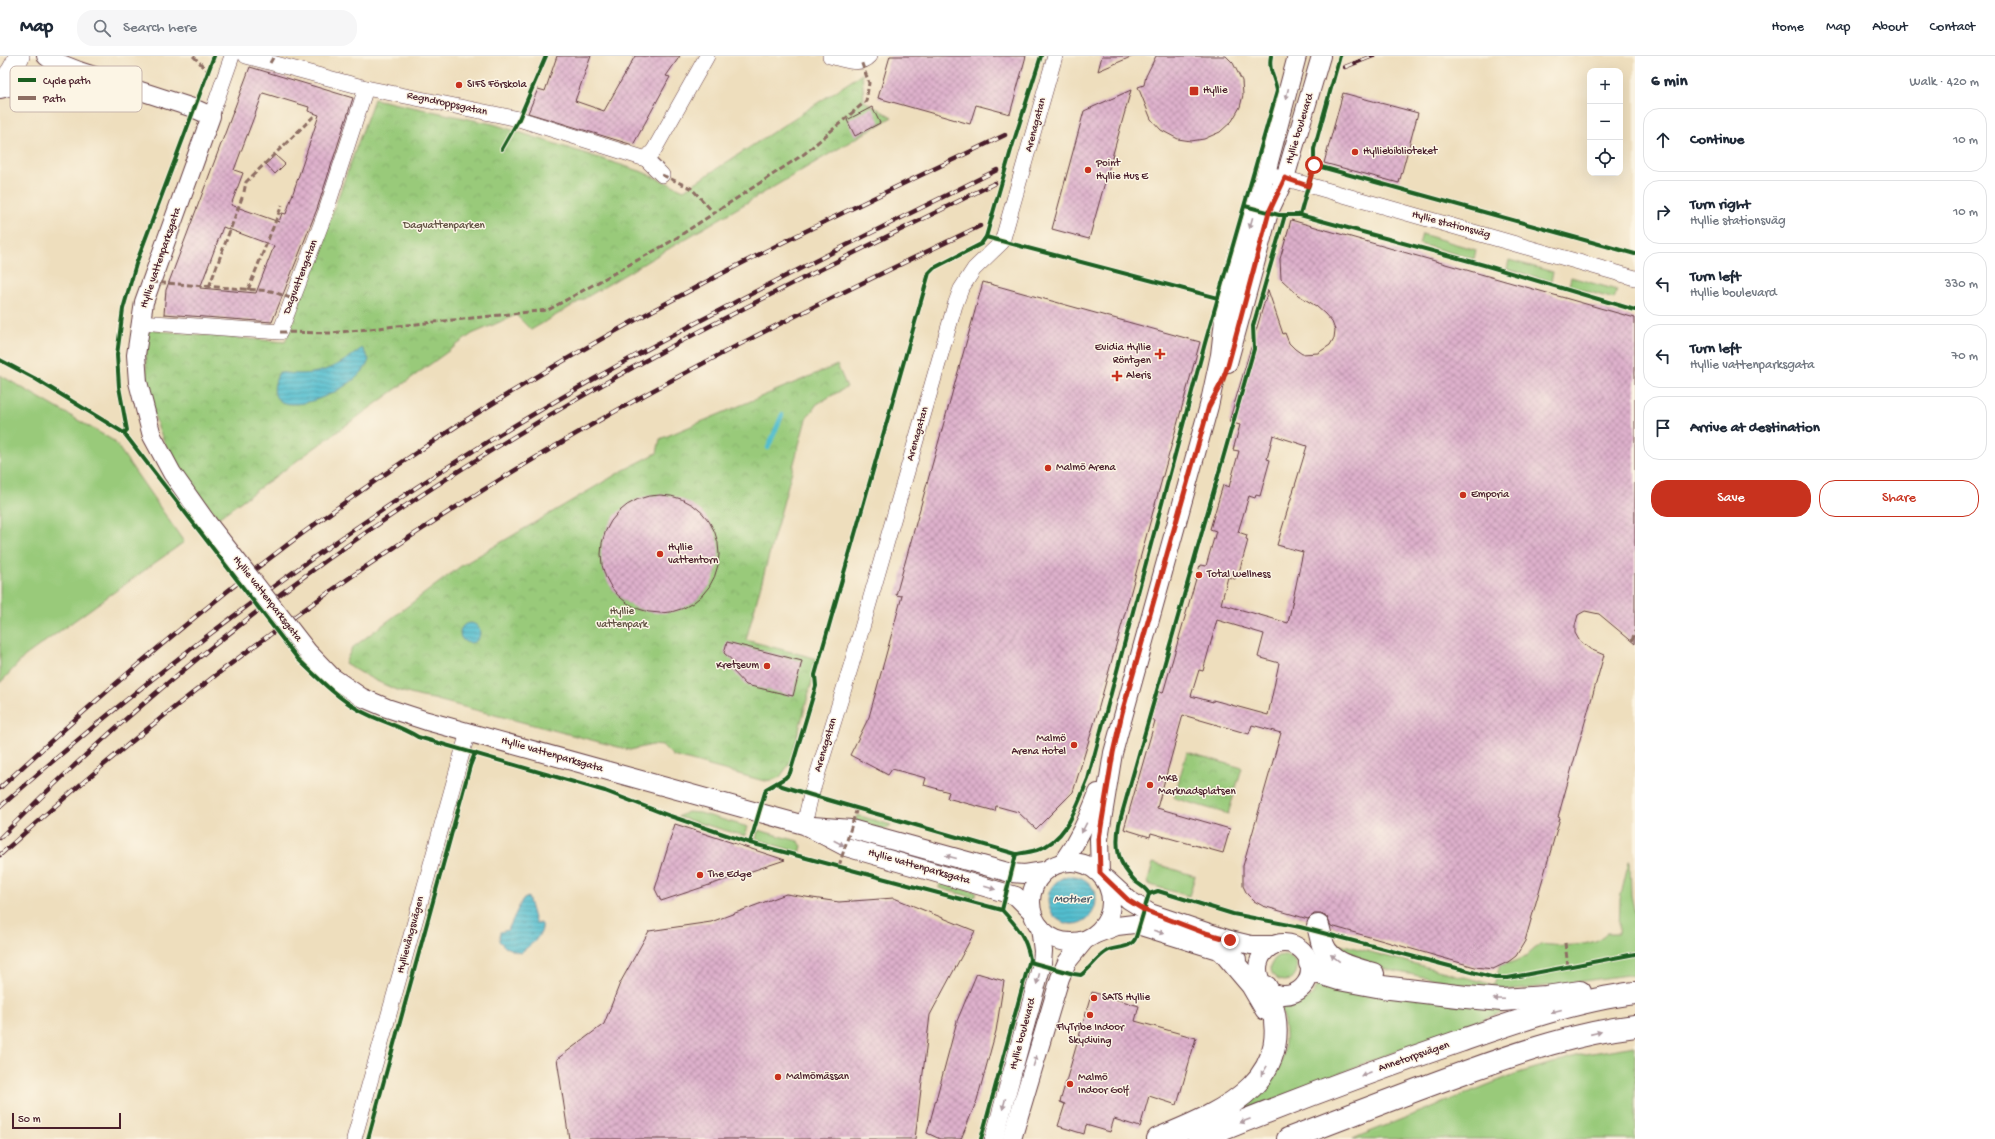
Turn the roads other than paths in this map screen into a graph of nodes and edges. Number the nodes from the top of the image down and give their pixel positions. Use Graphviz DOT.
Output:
graph roads {
  1 [pos="19,56"];
  2 [pos="46,56"];
  3 [pos="232,56"];
  4 [pos="246,56"];
  5 [pos="707,56"];
  6 [pos="830,56"];
  7 [pos="870,56"];
  8 [pos="1055,56"];
  9 [pos="1297,56"];
  10 [pos="1321,56"];
  11 [pos="15,66"];
  12 [pos="67,66"];
  13 [pos="10,73"];
  14 [pos="0,84"];
  15 [pos="10,87"];
  16 [pos="366,88"];
  17 [pos="0,89"];
  18 [pos="142,92"];
  19 [pos="211,116"];
  20 [pos="646,159"];
  21 [pos="1266,172"];
  22 [pos="662,175"];
  23 [pos="1285,178"];
  24 [pos="1635,278"];
  25 [pos="140,322"];
  26 [pos="1209,406"];
  27 [pos="468,732"];
  28 [pos="1113,753"];
  29 [pos="804,825"];
  30 [pos="1063,862"];
  31 [pos="1044,871"];
  32 [pos="1102,875"];
  33 [pos="1036,919"];
  34 [pos="1318,926"];
  35 [pos="1090,937"];
  36 [pos="1273,946"];
  37 [pos="1224,952"];
  38 [pos="1310,963"];
  39 [pos="1263,983"];
  40 [pos="1635,984"];
  41 [pos="1635,993"];
  42 [pos="1466,997"];
  43 [pos="1635,1026"];
  44 [pos="1275,1034"];
  45 [pos="1531,1049"];
  46 [pos="354,1139"];
  47 [pos="994,1139"];
  48 [pos="1012,1139"];
  49 [pos="1158,1139"];
  50 [pos="1199,1139"];
  51 [pos="1288,1139"];
  52 [pos="1327,1139"];
  1 -- 11 [label="main road"];
  2 -- 12 [label="street"];
  3 -- 19 [label="street, Hyllie vattenparksgata"];
  4 -- 16 [label="street, Regndroppsgatan"];
  5 -- 20 [label="street"];
  6 -- 7 [label="street"];
  8 -- 29 [label="street, Arenagatan"];
  9 -- 21 [label="street, Hyllie boulevard, one-way"];
  10 -- 23 [label="street, Hyllie boulevard"];
  13 -- 14 [label="main road"];
  15 -- 17 [label="street"];
  16 -- 20 [label="street, Regndroppsgatan"];
  16 -- 25 [label="street, Dagvattengatan"];
  18 -- 19 [label="street"];
  19 -- 25 [label="street, Hyllie vattenparksgata"];
  20 -- 22 [label="street, Regndroppsgatan"];
  21 -- 23 [label="street, Hyllie stationsväg"];
  21 -- 26 [label="street, Hyllie boulevard, one-way"];
  23 -- 24 [label="street, Hyllie stationsväg"];
  23 -- 26 [label="street, Hyllie boulevard"];
  25 -- 27 [label="street, Hyllie vattenparksgata, bridge"];
  26 -- 28 [label="street, Hyllie boulevard"];
  27 -- 29 [label="street, Hyllie vattenparksgata"];
  27 -- 46 [label="street, Hyllievångsvägen"];
  28 -- 30 [label="street, Hyllie boulevard, one-way"];
  28 -- 32 [label="street, Hyllie boulevard"];
  31 -- 29 [label="street, Hyllie vattenparksgata, one-way"];
  29 -- 33 [label="street, Hyllie vattenparksgata, one-way"];
  30 -- 31 [label="street"];
  30 -- 32 [label="street"];
  31 -- 33 [label="street"];
  32 -- 35 [label="street"];
  32 -- 36 [label="street"];
  33 -- 35 [label="street"];
  33 -- 47 [label="street, Hyllie boulevard, one-way"];
  42 -- 34 [label="main road, one-way"];
  35 -- 37 [label="street, one-way"];
  48 -- 35 [label="street, Hyllie boulevard, one-way"];
  36 -- 38 [label="street"];
  36 -- 39 [label="street"];
  37 -- 39 [label="street"];
  37 -- 44 [label="main road"];
  38 -- 39 [label="street"];
  38 -- 42 [label="main road"];
  39 -- 44 [label="main road"];
  40 -- 42 [label="main road, one-way"];
  41 -- 50 [label="main road, Annetorpsvägen, one-way"];
  45 -- 43 [label="main road, one-way"];
  44 -- 49 [label="main road, one-way"];
  45 -- 51 [label="main road"];
  45 -- 52 [label="main road"];
}
